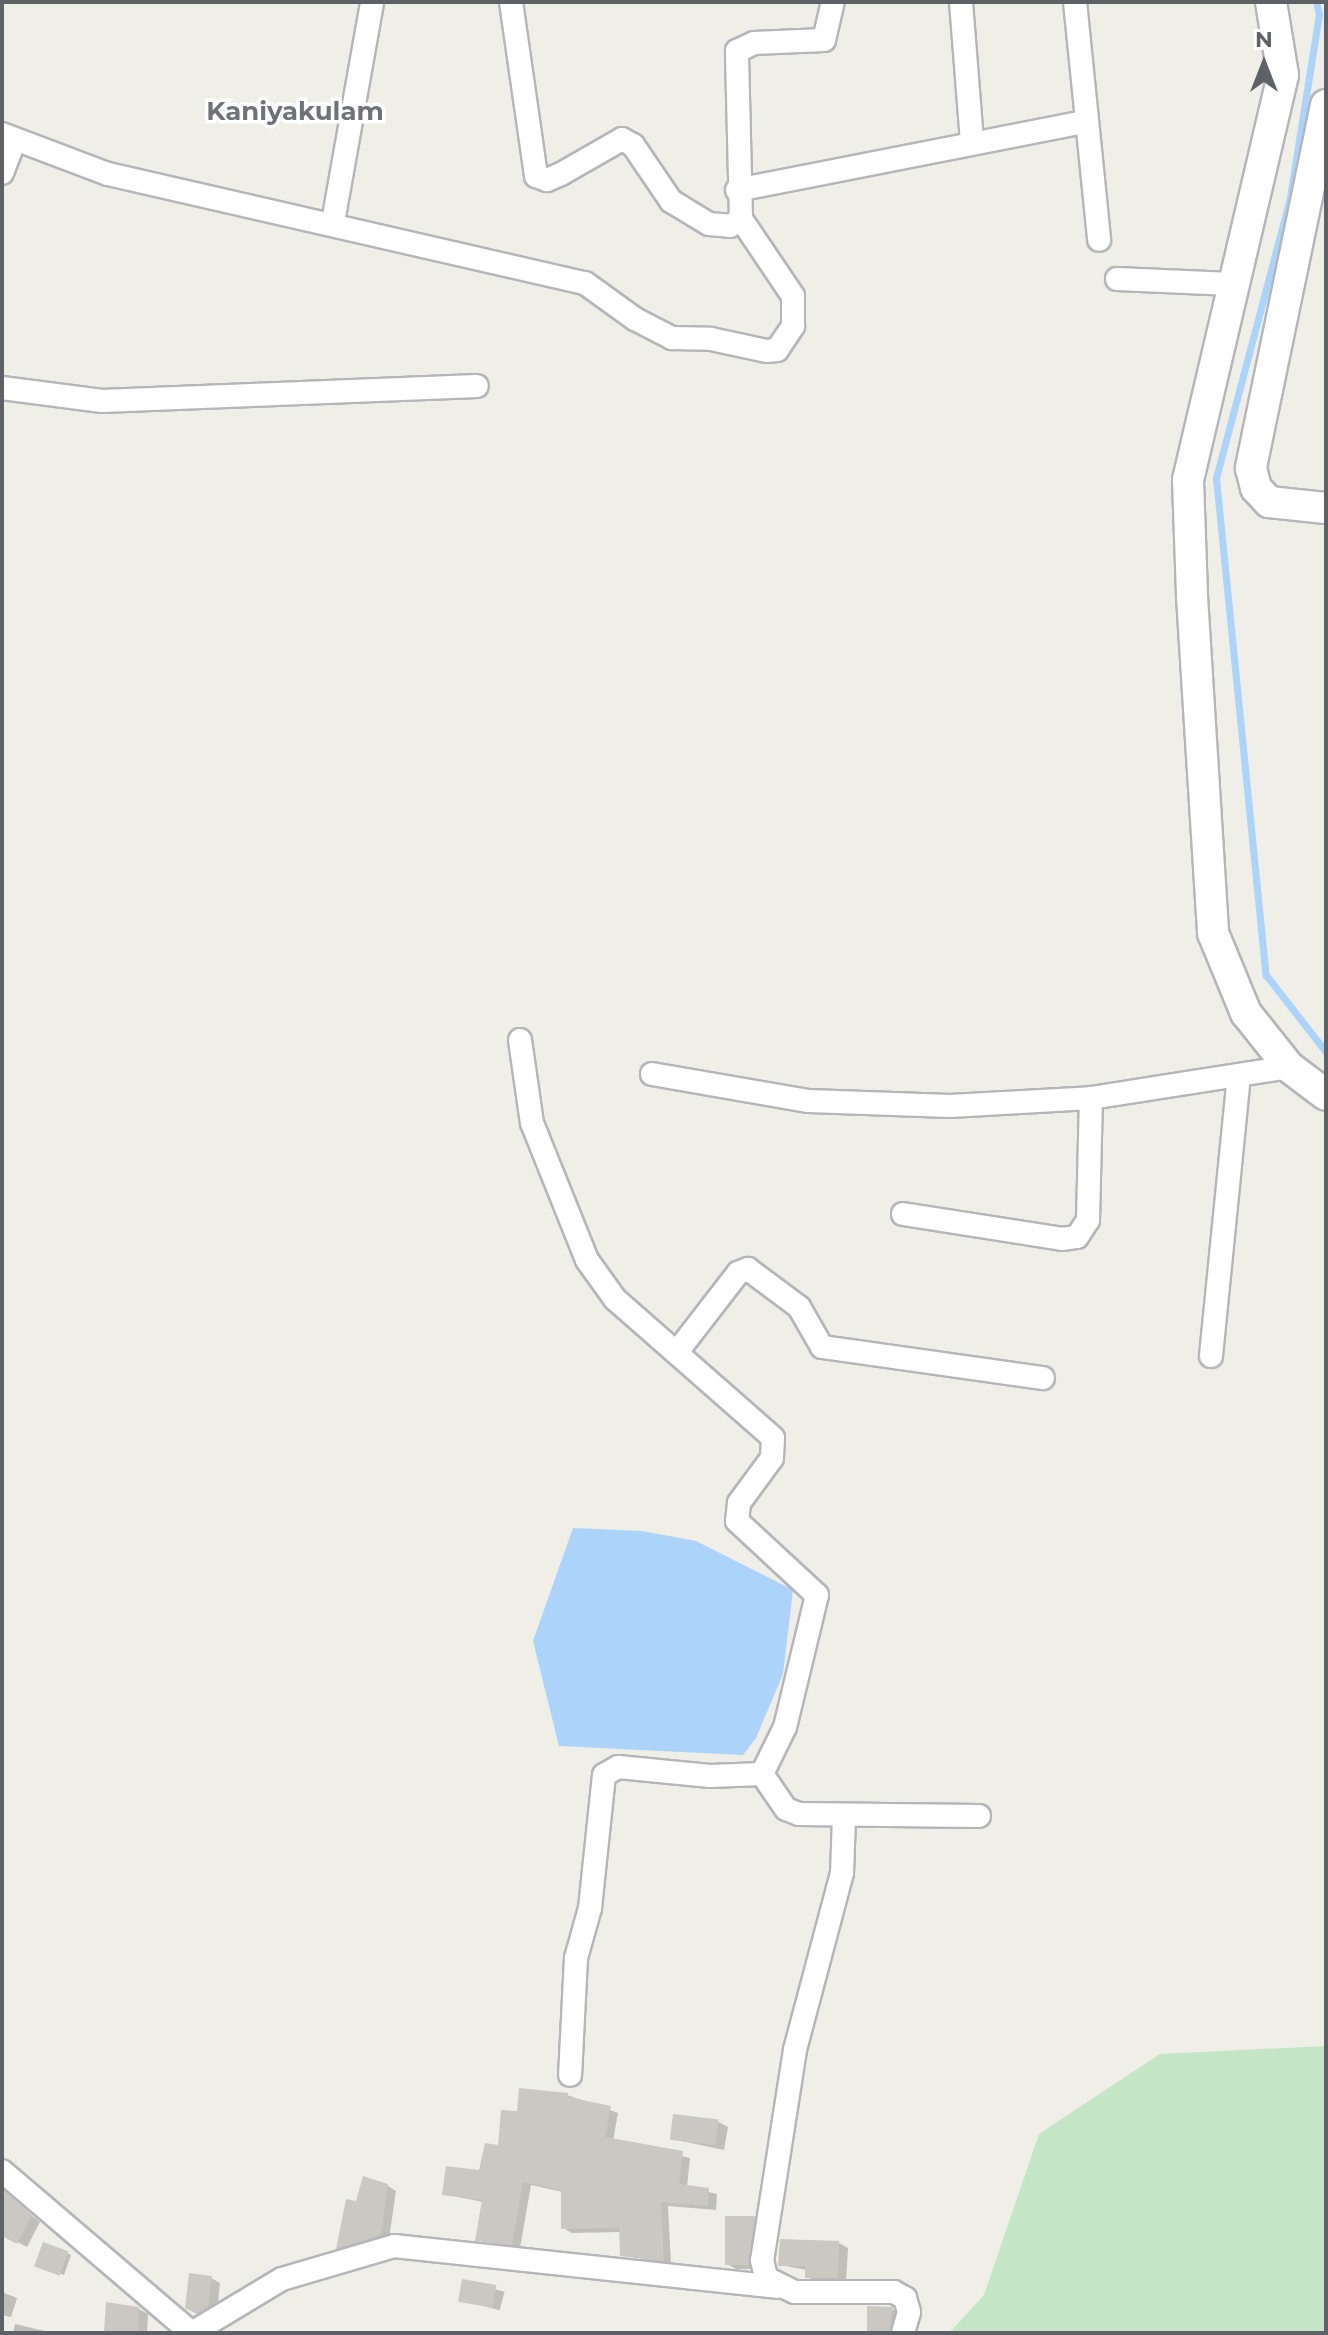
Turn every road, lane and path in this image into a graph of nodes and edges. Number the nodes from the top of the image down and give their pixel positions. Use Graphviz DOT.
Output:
graph roads {
  1 [pos="372,2"];
  2 [pos="511,2"];
  3 [pos="833,2"];
  4 [pos="961,2"];
  5 [pos="1075,2"];
  6 [pos="1271,2"];
  7 [pos="1326,105"];
  8 [pos="1083,122"];
  9 [pos="8,138"];
  10 [pos="972,143"];
  11 [pos="2,173"];
  12 [pos="737,190"];
  13 [pos="741,219"];
  14 [pos="333,222"];
  15 [pos="1099,240"];
  16 [pos="1117,279"];
  17 [pos="1232,284"];
  18 [pos="477,386"];
  19 [pos="2,388"];
  20 [pos="1326,508"];
  21 [pos="520,1040"];
  22 [pos="1289,1067"];
  23 [pos="652,1074"];
  24 [pos="1239,1075"];
  25 [pos="1326,1095"];
  26 [pos="1091,1098"];
  27 [pos="903,1214"];
  28 [pos="677,1352"];
  29 [pos="1211,1356"];
  30 [pos="1043,1378"];
  31 [pos="762,1774"];
  32 [pos="979,1816"];
  33 [pos="844,1817"];
  34 [pos="570,2075"];
  35 [pos="2,2171"];
  36 [pos="777,2287"];
  37 [pos="903,2333"];
  1 -- 14 [label="street"];
  2 -- 13 [label="street"];
  3 -- 12 [label="street"];
  4 -- 10 [label="street"];
  5 -- 8 [label="street"];
  6 -- 17 [label="street"];
  7 -- 20 [label="street"];
  8 -- 10 [label="street"];
  8 -- 15 [label="street"];
  9 -- 11 [label="street"];
  9 -- 14 [label="street"];
  10 -- 12 [label="street"];
  12 -- 13 [label="street"];
  13 -- 14 [label="street"];
  16 -- 17 [label="street"];
  17 -- 22 [label="street"];
  18 -- 19 [label="street"];
  21 -- 28 [label="street"];
  22 -- 24 [label="street"];
  22 -- 25 [label="street"];
  23 -- 26 [label="street"];
  24 -- 26 [label="street"];
  24 -- 29 [label="street"];
  26 -- 27 [label="street"];
  28 -- 30 [label="street"];
  28 -- 31 [label="street"];
  31 -- 33 [label="street"];
  31 -- 34 [label="street"];
  32 -- 33 [label="street"];
  33 -- 36 [label="street"];
  35 -- 36 [label="street"];
  36 -- 37 [label="street"];
}
